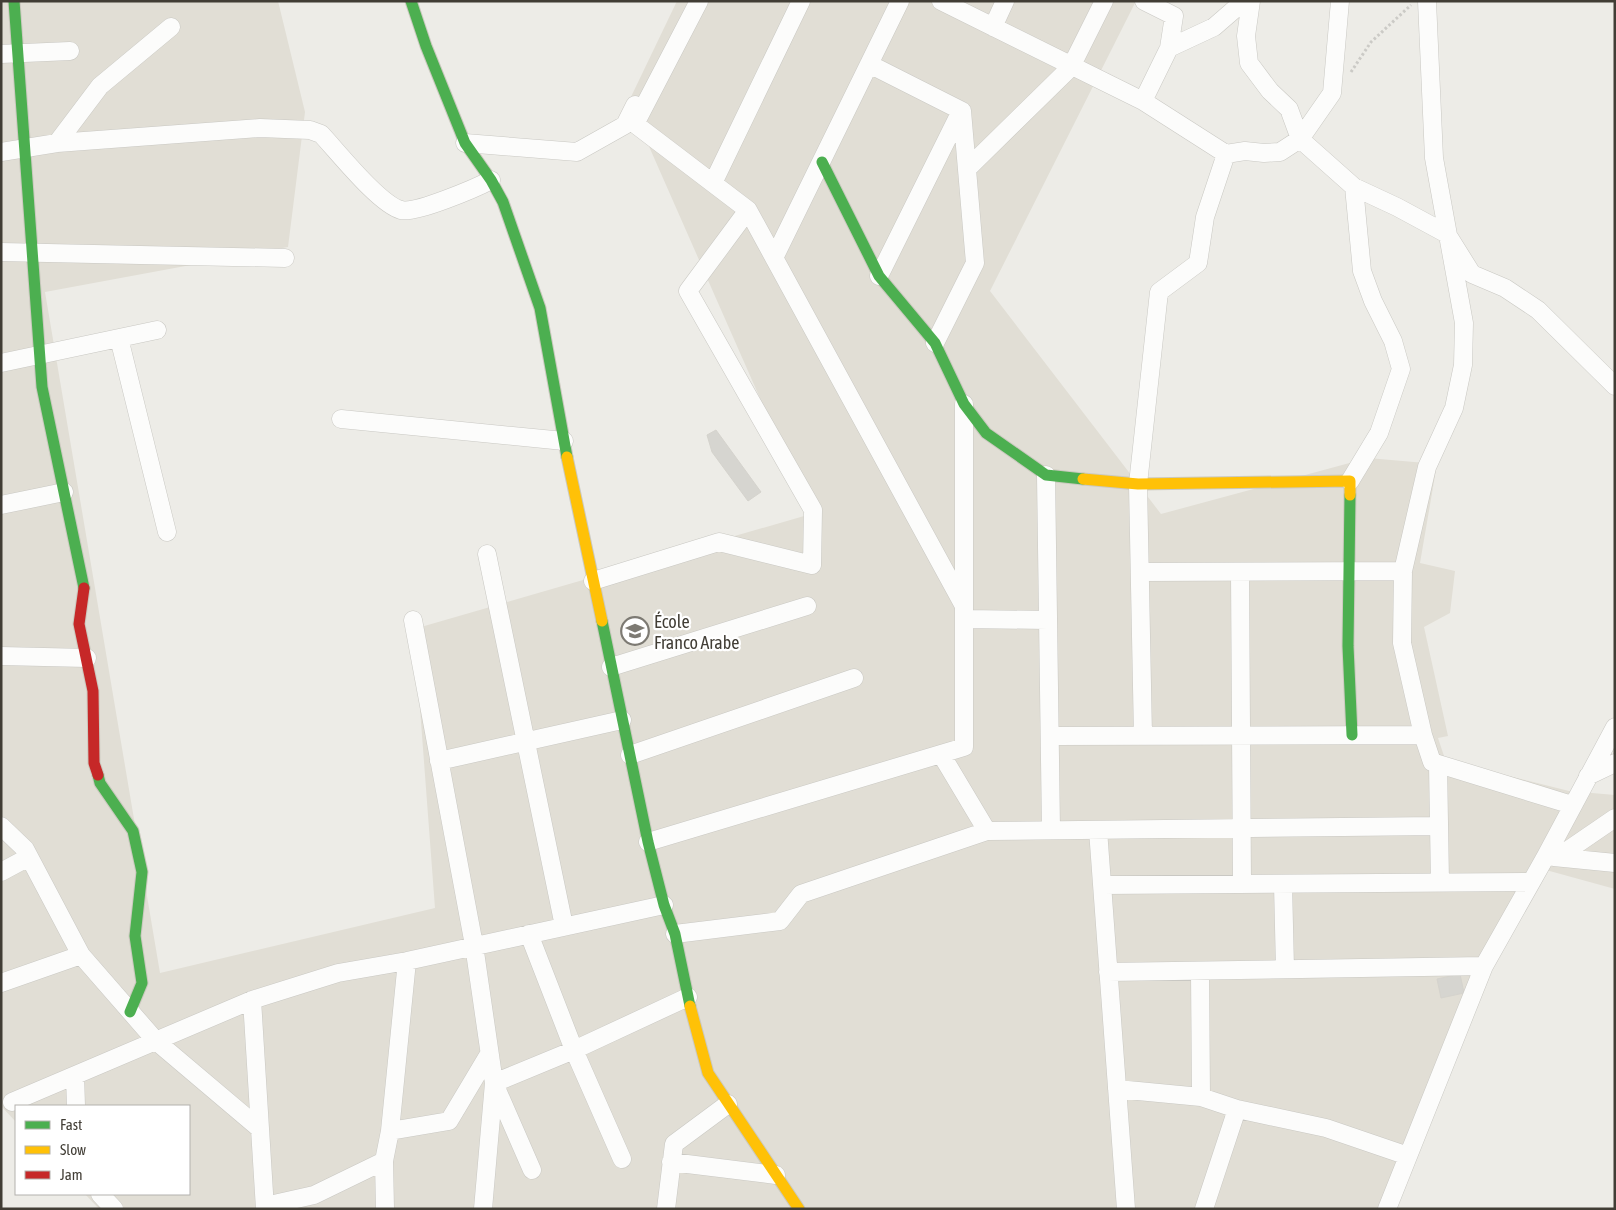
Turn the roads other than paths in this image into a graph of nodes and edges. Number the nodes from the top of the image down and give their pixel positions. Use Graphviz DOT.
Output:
graph roads {
  1 [pos="14,1"];
  2 [pos="411,1"];
  3 [pos="686,1"];
  4 [pos="699,1"];
  5 [pos="800,1"];
  6 [pos="900,1"];
  7 [pos="941,1"];
  8 [pos="1005,1"];
  9 [pos="1104,1"];
  10 [pos="1144,1"];
  11 [pos="1244,1"];
  12 [pos="1251,1"];
  13 [pos="1340,1"];
  14 [pos="1427,1"];
  15 [pos="993,27"];
  16 [pos="171,28"];
  17 [pos="1169,48"];
  18 [pos="70,51"];
  19 [pos="10,53"];
  20 [pos="869,64"];
  21 [pos="1072,67"];
  22 [pos="1143,102"];
  23 [pos="962,111"];
  24 [pos="1300,139"];
  25 [pos="57,143"];
  26 [pos="465,144"];
  27 [pos="24,150"];
  28 [pos="1,152"];
  29 [pos="1226,154"];
  30 [pos="822,162"];
  31 [pos="966,169"];
  32 [pos="492,180"];
  33 [pos="713,183"];
  34 [pos="1354,187"];
  35 [pos="748,210"];
  36 [pos="1447,234"];
  37 [pos="1,252"];
  38 [pos="32,253"];
  39 [pos="285,258"];
  40 [pos="774,258"];
  41 [pos="878,276"];
  42 [pos="157,330"];
  43 [pos="119,338"];
  44 [pos="935,343"];
  45 [pos="40,355"];
  46 [pos="1,364"];
  47 [pos="1615,386"];
  48 [pos="964,404"];
  49 [pos="342,419"];
  50 [pos="564,441"];
  51 [pos="1046,475"];
  52 [pos="1350,481"];
  53 [pos="1138,484"];
  54 [pos="64,492"];
  55 [pos="1,506"];
  56 [pos="167,532"];
  57 [pos="487,554"];
  58 [pos="1348,571"];
  59 [pos="1403,571"];
  60 [pos="1140,572"];
  61 [pos="1240,572"];
  62 [pos="593,581"];
  63 [pos="807,606"];
  64 [pos="964,613"];
  65 [pos="412,620"];
  66 [pos="1048,620"];
  67 [pos="1,656"];
  68 [pos="86,658"];
  69 [pos="611,667"];
  70 [pos="854,678"];
  71 [pos="622,720"];
  72 [pos="1615,727"];
  73 [pos="1352,735"];
  74 [pos="1423,735"];
  75 [pos="1050,736"];
  76 [pos="1143,736"];
  77 [pos="1239,736"];
  78 [pos="526,741"];
  79 [pos="941,754"];
  80 [pos="630,755"];
  81 [pos="439,761"];
  82 [pos="1615,763"];
  83 [pos="1438,764"];
  84 [pos="1588,776"];
  85 [pos="1572,805"];
  86 [pos="1615,818"];
  87 [pos="1,826"];
  88 [pos="1439,826"];
  89 [pos="1240,828"];
  90 [pos="1051,830"];
  91 [pos="1098,830"];
  92 [pos="987,831"];
  93 [pos="648,842"];
  94 [pos="1552,856"];
  95 [pos="29,857"];
  96 [pos="1615,863"];
  97 [pos="1,872"];
  98 [pos="1530,882"];
  99 [pos="1440,883"];
  100 [pos="1242,884"];
  101 [pos="1282,884"];
  102 [pos="1102,885"];
  103 [pos="664,905"];
  104 [pos="564,926"];
  105 [pos="529,934"];
  106 [pos="676,934"];
  107 [pos="474,945"];
  108 [pos="81,955"];
  109 [pos="407,961"];
  110 [pos="1484,966"];
  111 [pos="1285,970"];
  112 [pos="1200,971"];
  113 [pos="1108,972"];
  114 [pos="1,983"];
  115 [pos="688,997"];
  116 [pos="252,1000"];
  117 [pos="130,1012"];
  118 [pos="156,1041"];
  119 [pos="574,1050"];
  120 [pos="490,1054"];
  121 [pos="75,1076"];
  122 [pos="494,1083"];
  123 [pos="1117,1089"];
  124 [pos="1201,1098"];
  125 [pos="10,1100"];
  126 [pos="728,1104"];
  127 [pos="76,1105"];
  128 [pos="1237,1109"];
  129 [pos="260,1129"];
  130 [pos="390,1131"];
  131 [pos="1408,1156"];
  132 [pos="622,1159"];
  133 [pos="384,1160"];
  134 [pos="671,1162"];
  135 [pos="532,1170"];
  136 [pos="776,1175"];
  137 [pos="101,1195"];
  138 [pos="265,1207"];
  139 [pos="114,1209"];
  140 [pos="385,1209"];
  141 [pos="483,1209"];
  142 [pos="666,1209"];
  143 [pos="799,1209"];
  144 [pos="1126,1209"];
  145 [pos="1204,1209"];
  146 [pos="1387,1209"];
  1 -- 19 [label="street"];
  2 -- 26 [label="street"];
  3 -- 26 [label="street"];
  4 -- 33 [label="street"];
  5 -- 33 [label="street"];
  6 -- 20 [label="street"];
  7 -- 15 [label="street"];
  8 -- 15 [label="street"];
  9 -- 21 [label="street"];
  10 -- 17 [label="street"];
  11 -- 17 [label="street"];
  12 -- 24 [label="street"];
  13 -- 24 [label="street"];
  14 -- 36 [label="street"];
  15 -- 21 [label="street"];
  16 -- 25 [label="street"];
  17 -- 22 [label="street"];
  18 -- 19 [label="street"];
  19 -- 27 [label="street"];
  20 -- 23 [label="street"];
  20 -- 30 [label="street"];
  21 -- 22 [label="street"];
  21 -- 31 [label="street"];
  22 -- 29 [label="street"];
  23 -- 31 [label="street"];
  23 -- 41 [label="street"];
  24 -- 29 [label="street"];
  24 -- 34 [label="street"];
  25 -- 27 [label="street"];
  25 -- 32 [label="street"];
  26 -- 32 [label="street"];
  27 -- 28 [label="street"];
  27 -- 38 [label="street"];
  29 -- 53 [label="street"];
  30 -- 40 [label="street"];
  30 -- 41 [label="street"];
  31 -- 44 [label="street"];
  32 -- 50 [label="street"];
  33 -- 35 [label="street"];
  34 -- 36 [label="street"];
  34 -- 52 [label="street"];
  35 -- 40 [label="street"];
  35 -- 62 [label="street"];
  36 -- 47 [label="street"];
  36 -- 59 [label="street"];
  37 -- 38 [label="street"];
  38 -- 39 [label="street"];
  38 -- 45 [label="street"];
  40 -- 64 [label="street"];
  41 -- 44 [label="street"];
  42 -- 43 [label="street"];
  43 -- 45 [label="street"];
  43 -- 56 [label="street"];
  44 -- 48 [label="street"];
  45 -- 46 [label="street"];
  45 -- 54 [label="street"];
  48 -- 51 [label="street"];
  48 -- 64 [label="street"];
  49 -- 50 [label="street"];
  50 -- 62 [label="street"];
  51 -- 53 [label="street"];
  51 -- 66 [label="street"];
  52 -- 53 [label="street"];
  52 -- 58 [label="street"];
  53 -- 60 [label="street"];
  54 -- 55 [label="street"];
  54 -- 68 [label="street"];
  57 -- 78 [label="street"];
  58 -- 59 [label="street"];
  58 -- 61 [label="street"];
  58 -- 73 [label="street"];
  59 -- 74 [label="street"];
  60 -- 61 [label="street"];
  60 -- 76 [label="street"];
  61 -- 77 [label="street"];
  62 -- 69 [label="street"];
  63 -- 69 [label="street"];
  64 -- 66 [label="street"];
  64 -- 79 [label="street"];
  65 -- 81 [label="street"];
  66 -- 75 [label="street"];
  67 -- 68 [label="street"];
  68 -- 117 [label="street"];
  69 -- 71 [label="street"];
  70 -- 80 [label="street"];
  71 -- 78 [label="street"];
  71 -- 80 [label="street"];
  72 -- 84 [label="street"];
  73 -- 74 [label="street"];
  73 -- 77 [label="street"];
  74 -- 83 [label="street"];
  75 -- 76 [label="street"];
  75 -- 90 [label="street"];
  76 -- 77 [label="street"];
  77 -- 89 [label="street"];
  78 -- 81 [label="street"];
  78 -- 104 [label="street"];
  79 -- 92 [label="street"];
  79 -- 93 [label="street"];
  80 -- 93 [label="street"];
  81 -- 107 [label="street"];
  82 -- 84 [label="street"];
  83 -- 85 [label="street"];
  83 -- 88 [label="street"];
  84 -- 85 [label="street"];
  85 -- 94 [label="street"];
  86 -- 94 [label="street"];
  87 -- 95 [label="street"];
  88 -- 89 [label="street"];
  88 -- 99 [label="street"];
  89 -- 91 [label="street"];
  89 -- 100 [label="street"];
  90 -- 91 [label="street"];
  90 -- 92 [label="street"];
  91 -- 102 [label="street"];
  92 -- 106 [label="street"];
  93 -- 103 [label="street"];
  94 -- 96 [label="street"];
  94 -- 98 [label="street"];
  95 -- 97 [label="street"];
  95 -- 108 [label="street"];
  98 -- 99 [label="street"];
  98 -- 110 [label="street"];
  99 -- 101 [label="street"];
  100 -- 101 [label="street"];
  100 -- 102 [label="street"];
  101 -- 111 [label="street"];
  102 -- 113 [label="street"];
  103 -- 104 [label="street"];
  103 -- 106 [label="street"];
  104 -- 105 [label="street"];
  105 -- 107 [label="street"];
  105 -- 119 [label="street"];
  106 -- 115 [label="street"];
  107 -- 109 [label="street"];
  107 -- 120 [label="street"];
  108 -- 114 [label="street"];
  108 -- 117 [label="street"];
  109 -- 116 [label="street"];
  109 -- 130 [label="street"];
  110 -- 111 [label="street"];
  110 -- 131 [label="street"];
  111 -- 112 [label="street"];
  112 -- 113 [label="street"];
  112 -- 124 [label="street"];
  113 -- 123 [label="street"];
  115 -- 119 [label="street"];
  115 -- 126 [label="street"];
  116 -- 118 [label="street"];
  116 -- 129 [label="street"];
  117 -- 118 [label="street"];
  118 -- 121 [label="street"];
  118 -- 129 [label="street"];
  119 -- 122 [label="street"];
  119 -- 132 [label="street"];
  120 -- 122 [label="street"];
  120 -- 130 [label="street"];
  121 -- 125 [label="street"];
  121 -- 127 [label="street"];
  122 -- 135 [label="street"];
  122 -- 141 [label="street"];
  123 -- 124 [label="street"];
  123 -- 144 [label="street"];
  124 -- 128 [label="street"];
  126 -- 134 [label="street"];
  126 -- 136 [label="street"];
  128 -- 131 [label="street"];
  128 -- 145 [label="street"];
  129 -- 138 [label="street"];
  130 -- 133 [label="street"];
  131 -- 146 [label="street"];
  133 -- 138 [label="street"];
  133 -- 140 [label="street"];
  134 -- 136 [label="street"];
  134 -- 142 [label="street"];
  136 -- 143 [label="street"];
  137 -- 139 [label="street"];
}
